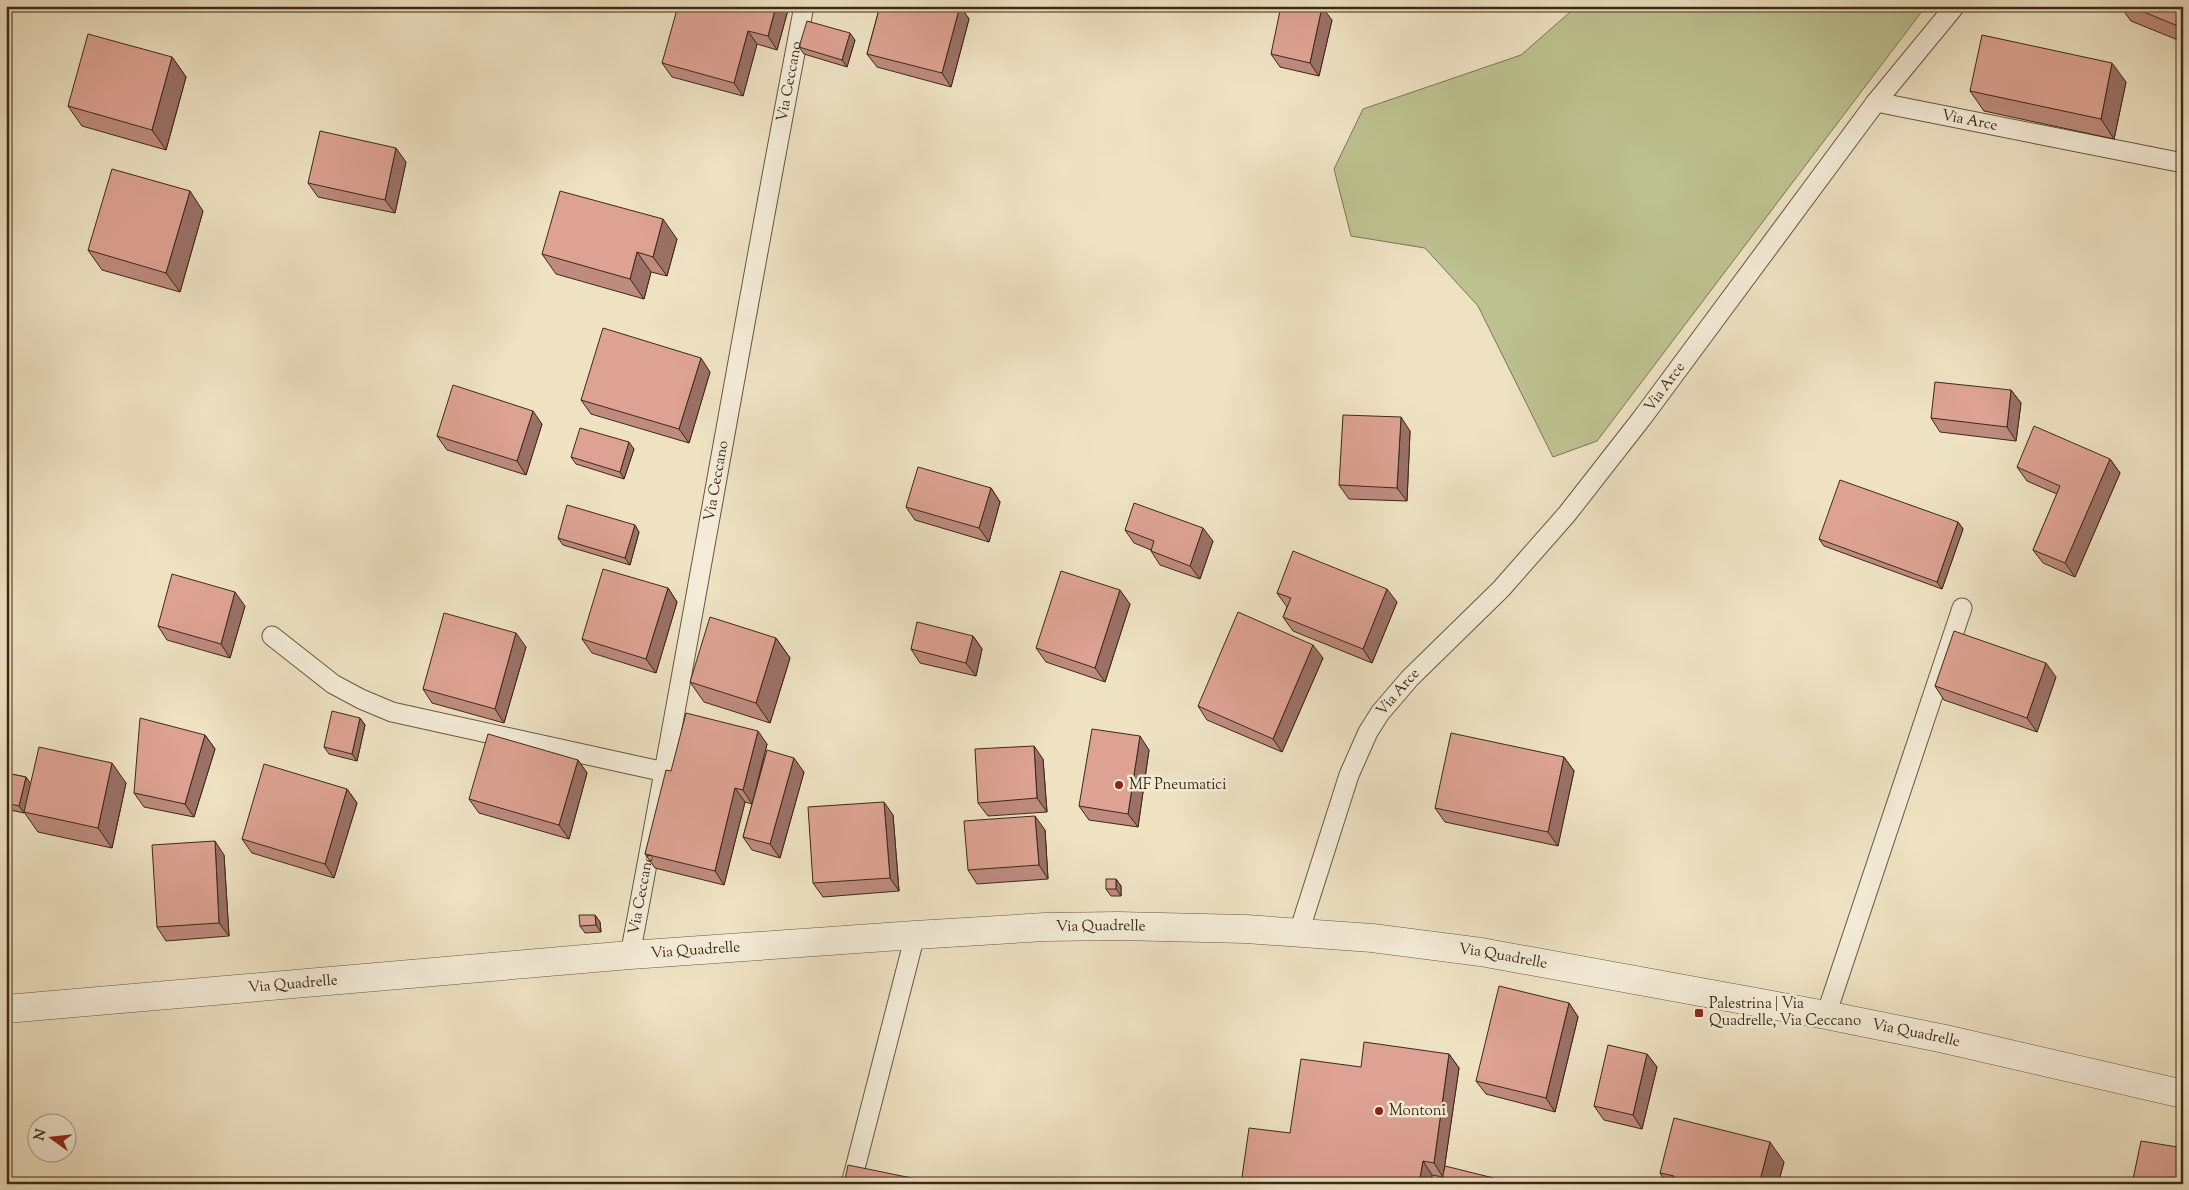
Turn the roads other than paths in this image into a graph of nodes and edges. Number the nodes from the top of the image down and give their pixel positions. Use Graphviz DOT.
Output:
graph roads {
  1 [pos="804,6"];
  2 [pos="1955,6"];
  3 [pos="1876,102"];
  4 [pos="2183,163"];
  5 [pos="1962,608"];
  6 [pos="272,636"];
  7 [pos="665,772"];
  8 [pos="1299,932"];
  9 [pos="915,935"];
  10 [pos="630,955"];
  11 [pos="6,1009"];
  12 [pos="1826,1015"];
  13 [pos="2183,1094"];
  14 [pos="851,1184"];
  1 -- 7 [label="lane, Via Ceccano"];
  2 -- 3 [label="lane"];
  3 -- 4 [label="lane, Via Arce"];
  3 -- 8 [label="lane, Via Arce"];
  5 -- 12 [label="lane"];
  6 -- 7 [label="lane"];
  7 -- 10 [label="lane, Via Ceccano"];
  8 -- 9 [label="street, Via Quadrelle"];
  8 -- 12 [label="street, Via Quadrelle"];
  9 -- 10 [label="street, Via Quadrelle"];
  9 -- 14 [label="lane"];
  10 -- 11 [label="street, Via Quadrelle"];
  12 -- 13 [label="street, Via Quadrelle"];
}
